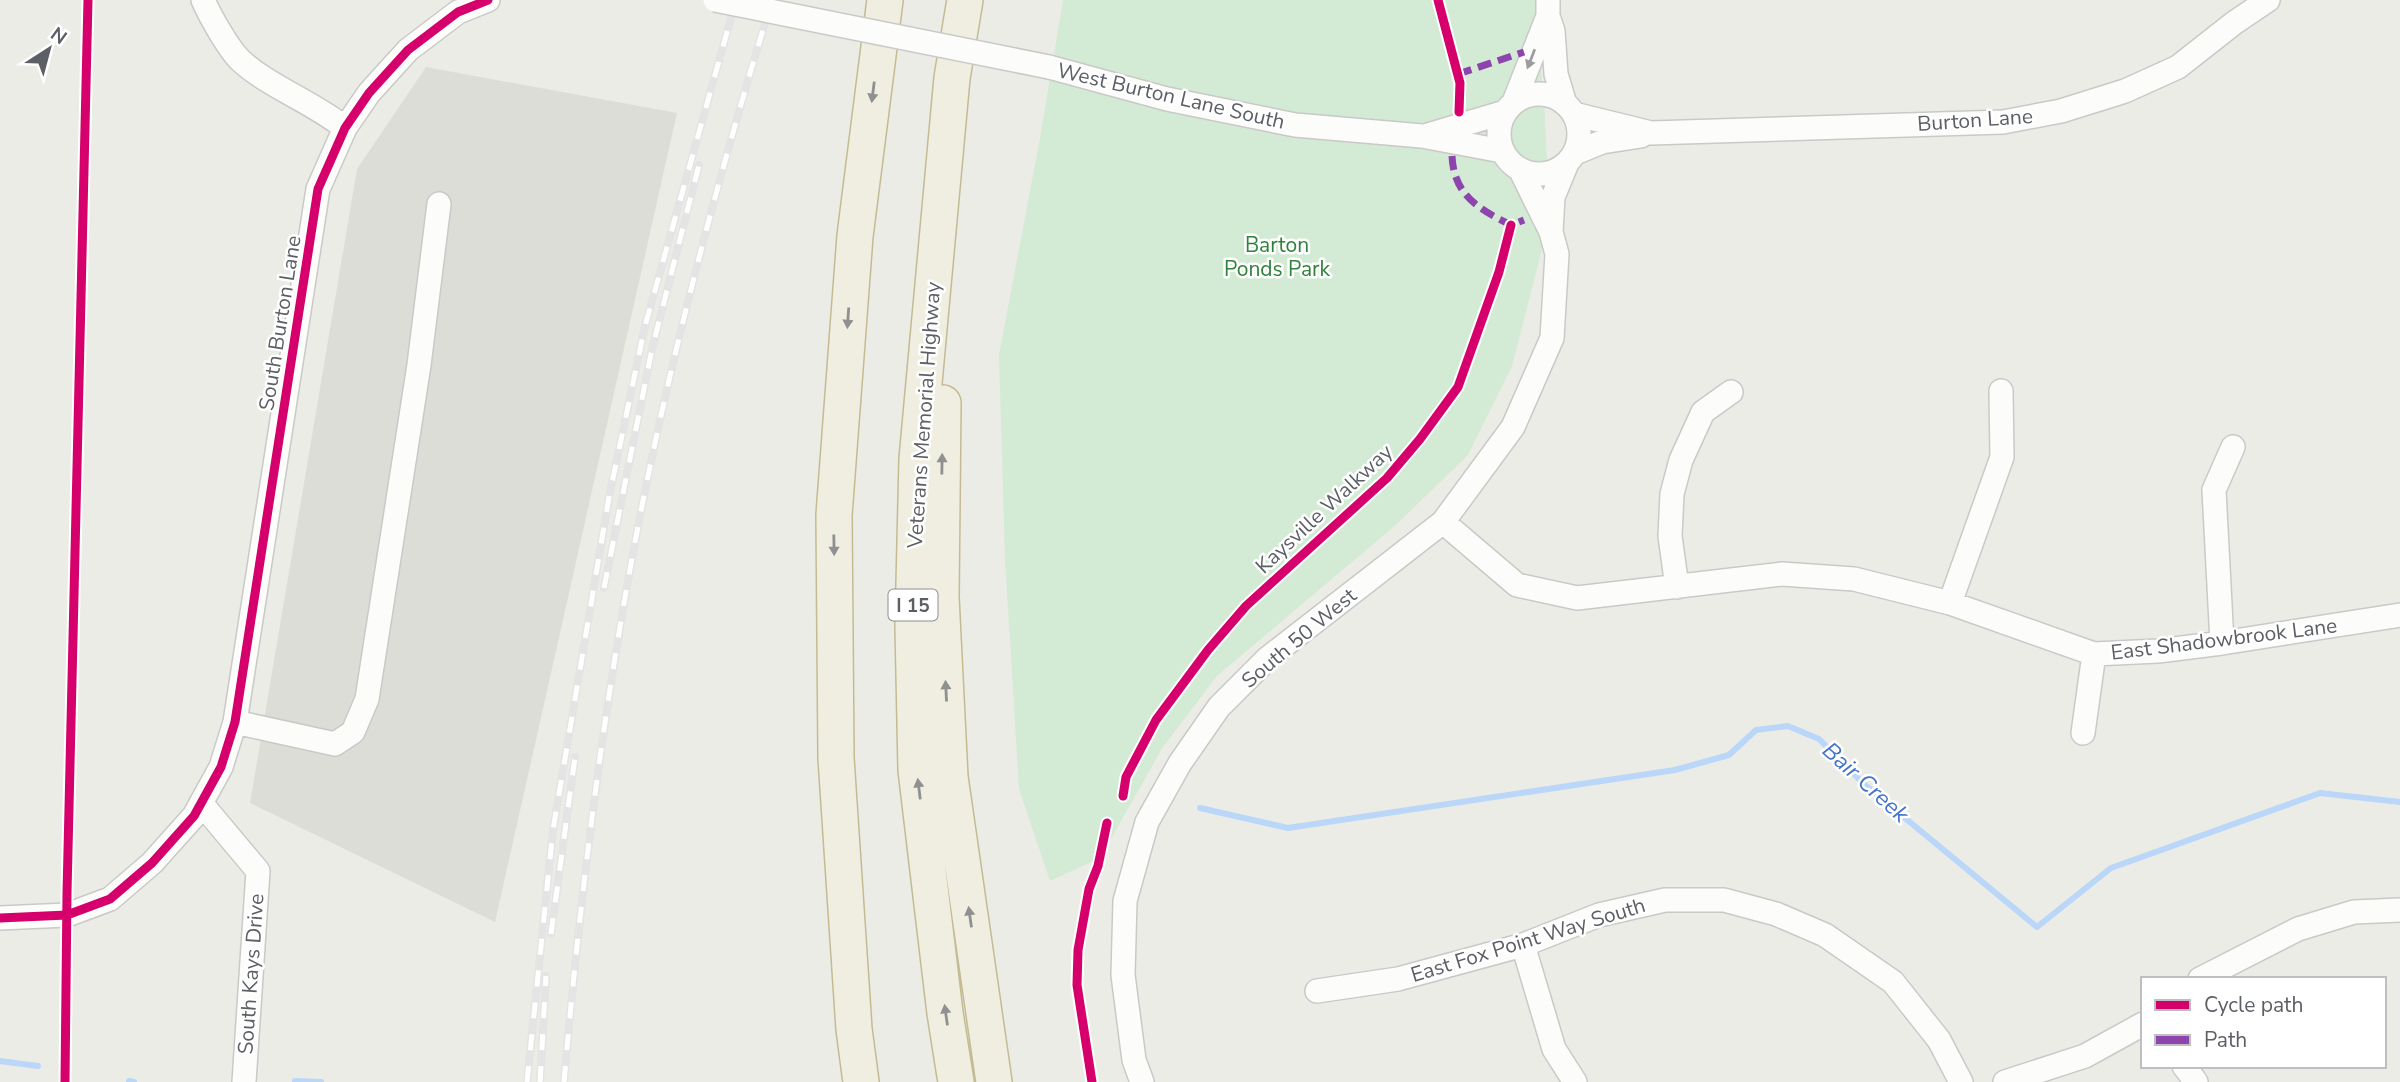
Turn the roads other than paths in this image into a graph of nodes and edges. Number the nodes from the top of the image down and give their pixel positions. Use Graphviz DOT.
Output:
graph roads {
  1 [pos="203,0"];
  2 [pos="488,0"];
  3 [pos="715,0"];
  4 [pos="885,0"];
  5 [pos="965,0"];
  6 [pos="2268,0"];
  7 [pos="1548,8"];
  8 [pos="1509,107"];
  9 [pos="1569,109"];
  10 [pos="947,126"];
  11 [pos="345,128"];
  12 [pos="1651,133"];
  13 [pos="1422,136"];
  14 [pos="1502,151"];
  15 [pos="1571,158"];
  16 [pos="1520,169"];
  17 [pos="439,204"];
  18 [pos="1550,232"];
  19 [pos="2001,391"];
  20 [pos="1731,392"];
  21 [pos="2233,447"];
  22 [pos="1443,522"];
  23 [pos="1677,587"];
  24 [pos="1950,603"];
  25 [pos="2400,615"];
  26 [pos="2222,643"];
  27 [pos="2094,654"];
  28 [pos="235,722"];
  29 [pos="2083,733"];
  30 [pos="836,758"];
  31 [pos="201,803"];
  32 [pos="2400,910"];
  33 [pos="0,918"];
  34 [pos="1523,945"];
  35 [pos="2204,977"];
  36 [pos="1317,991"];
  37 [pos="2141,1025"];
  38 [pos="244,1082"];
  39 [pos="836,1082"];
  40 [pos="861,1082"];
  41 [pos="956,1082"];
  42 [pos="993,1082"];
  43 [pos="1142,1082"];
  44 [pos="1575,1082"];
  45 [pos="1961,1082"];
  46 [pos="2005,1082"];
  1 -- 11 [label="street"];
  2 -- 11 [label="street, South Burton Lane"];
  3 -- 13 [label="street, West Burton Lane South, bridge"];
  4 -- 30 [label="highway, one-way"];
  5 -- 10 [label="highway, Veterans Memorial Highway / I 15"];
  6 -- 12 [label="street, Burton Lane"];
  7 -- 8 [label="street, one-way"];
  7 -- 9 [label="street"];
  8 -- 9 [label="street"];
  8 -- 13 [label="street, West Burton Lane South"];
  8 -- 14 [label="street"];
  9 -- 12 [label="street, Burton Lane"];
  9 -- 15 [label="street"];
  41 -- 10 [label="highway, Veterans Memorial Highway / I 15, one-way"];
  42 -- 10 [label="highway, one-way"];
  11 -- 28 [label="street, South Burton Lane"];
  12 -- 15 [label="street, Burton Lane"];
  13 -- 14 [label="street, West Burton Lane South"];
  14 -- 16 [label="street"];
  15 -- 16 [label="street"];
  15 -- 18 [label="street, South 50 West"];
  16 -- 18 [label="street, South 50 West"];
  17 -- 28 [label="street"];
  18 -- 22 [label="street, South 50 West"];
  19 -- 24 [label="street"];
  20 -- 23 [label="street"];
  21 -- 26 [label="street"];
  22 -- 23 [label="street, East Shadowbrook Lane"];
  22 -- 43 [label="street, South 50 West"];
  23 -- 24 [label="street, East Shadowbrook Lane"];
  24 -- 27 [label="street, East Shadowbrook Lane"];
  25 -- 26 [label="street, East Shadowbrook Lane"];
  26 -- 27 [label="street, East Shadowbrook Lane"];
  27 -- 29 [label="street"];
  28 -- 31 [label="street, South Burton Lane"];
  30 -- 39 [label="highway"];
  30 -- 40 [label="highway"];
  31 -- 33 [label="street, South Burton Lane"];
  31 -- 38 [label="street, South Kays Drive"];
  32 -- 35 [label="street"];
  34 -- 36 [label="street, East Fox Point Way South"];
  34 -- 44 [label="street"];
  34 -- 45 [label="street, East Fox Point Way South"];
  37 -- 46 [label="street"];
}
